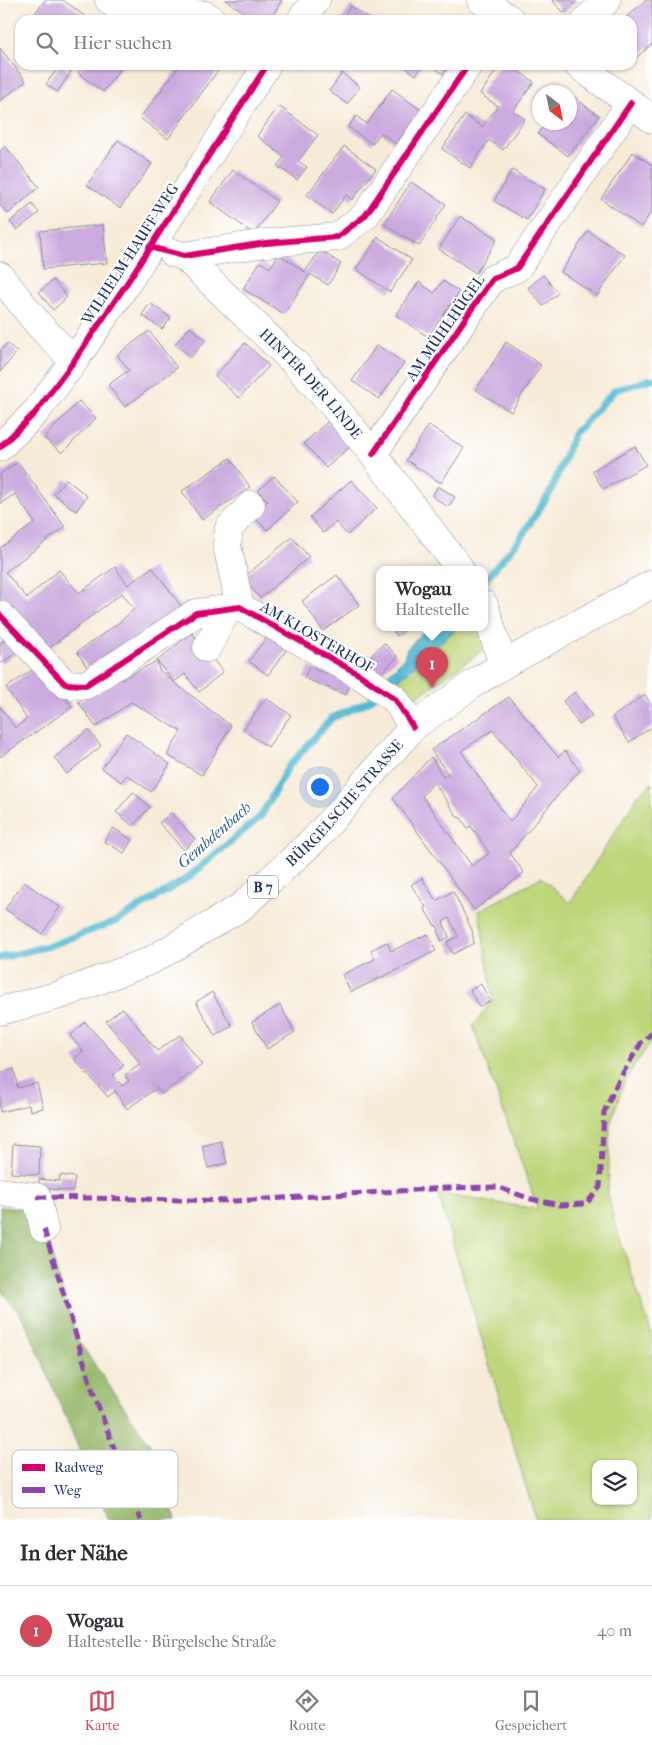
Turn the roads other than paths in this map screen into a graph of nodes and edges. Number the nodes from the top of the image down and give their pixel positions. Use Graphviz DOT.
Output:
graph roads {
  1 [pos="109,0"];
  2 [pos="316,0"];
  3 [pos="607,0"];
  4 [pos="204,15"];
  5 [pos="305,15"];
  6 [pos="591,15"];
  7 [pos="264,70"];
  8 [pos="465,70"];
  9 [pos="585,70"];
  10 [pos="642,111"];
  11 [pos="150,247"];
  12 [pos="184,256"];
  13 [pos="0,276"];
  14 [pos="74,362"];
  15 [pos="0,447"];
  16 [pos="374,454"];
  17 [pos="251,505"];
  18 [pos="458,566"];
  19 [pos="652,584"];
  20 [pos="233,608"];
  21 [pos="488,618"];
  22 [pos="3,625"];
  23 [pos="207,648"];
  24 [pos="503,665"];
  25 [pos="413,727"];
  26 [pos="0,1011"];
  27 [pos="0,1192"];
  28 [pos="44,1229"];
  1 -- 4 [label="street"];
  2 -- 5 [label="street"];
  3 -- 6 [label="street"];
  7 -- 11 [label="street, WILHELM-HAUFF-WEG"];
  8 -- 12 [label="street"];
  9 -- 10 [label="street, AM MÜHLHÜGEL"];
  10 -- 16 [label="street, AM MÜHLHÜGEL"];
  11 -- 12 [label="street"];
  11 -- 14 [label="street, WILHELM-HAUFF-WEG"];
  12 -- 16 [label="street, HINTER DER LINDE"];
  13 -- 14 [label="street"];
  14 -- 15 [label="street, WILHELM-HAUFF-WEG"];
  16 -- 18 [label="street, HINTER DER LINDE"];
  17 -- 20 [label="street, AM KLOSTERHOF"];
  19 -- 24 [label="street, BÜRGELSCHE STRASSE / B 7"];
  20 -- 22 [label="street"];
  20 -- 23 [label="street"];
  20 -- 25 [label="street, AM KLOSTERHOF"];
  21 -- 24 [label="street"];
  24 -- 25 [label="street, BÜRGELSCHE STRASSE / B 7"];
  25 -- 26 [label="street, BÜRGELSCHE STRASSE / B 7"];
  27 -- 28 [label="street"];
}
